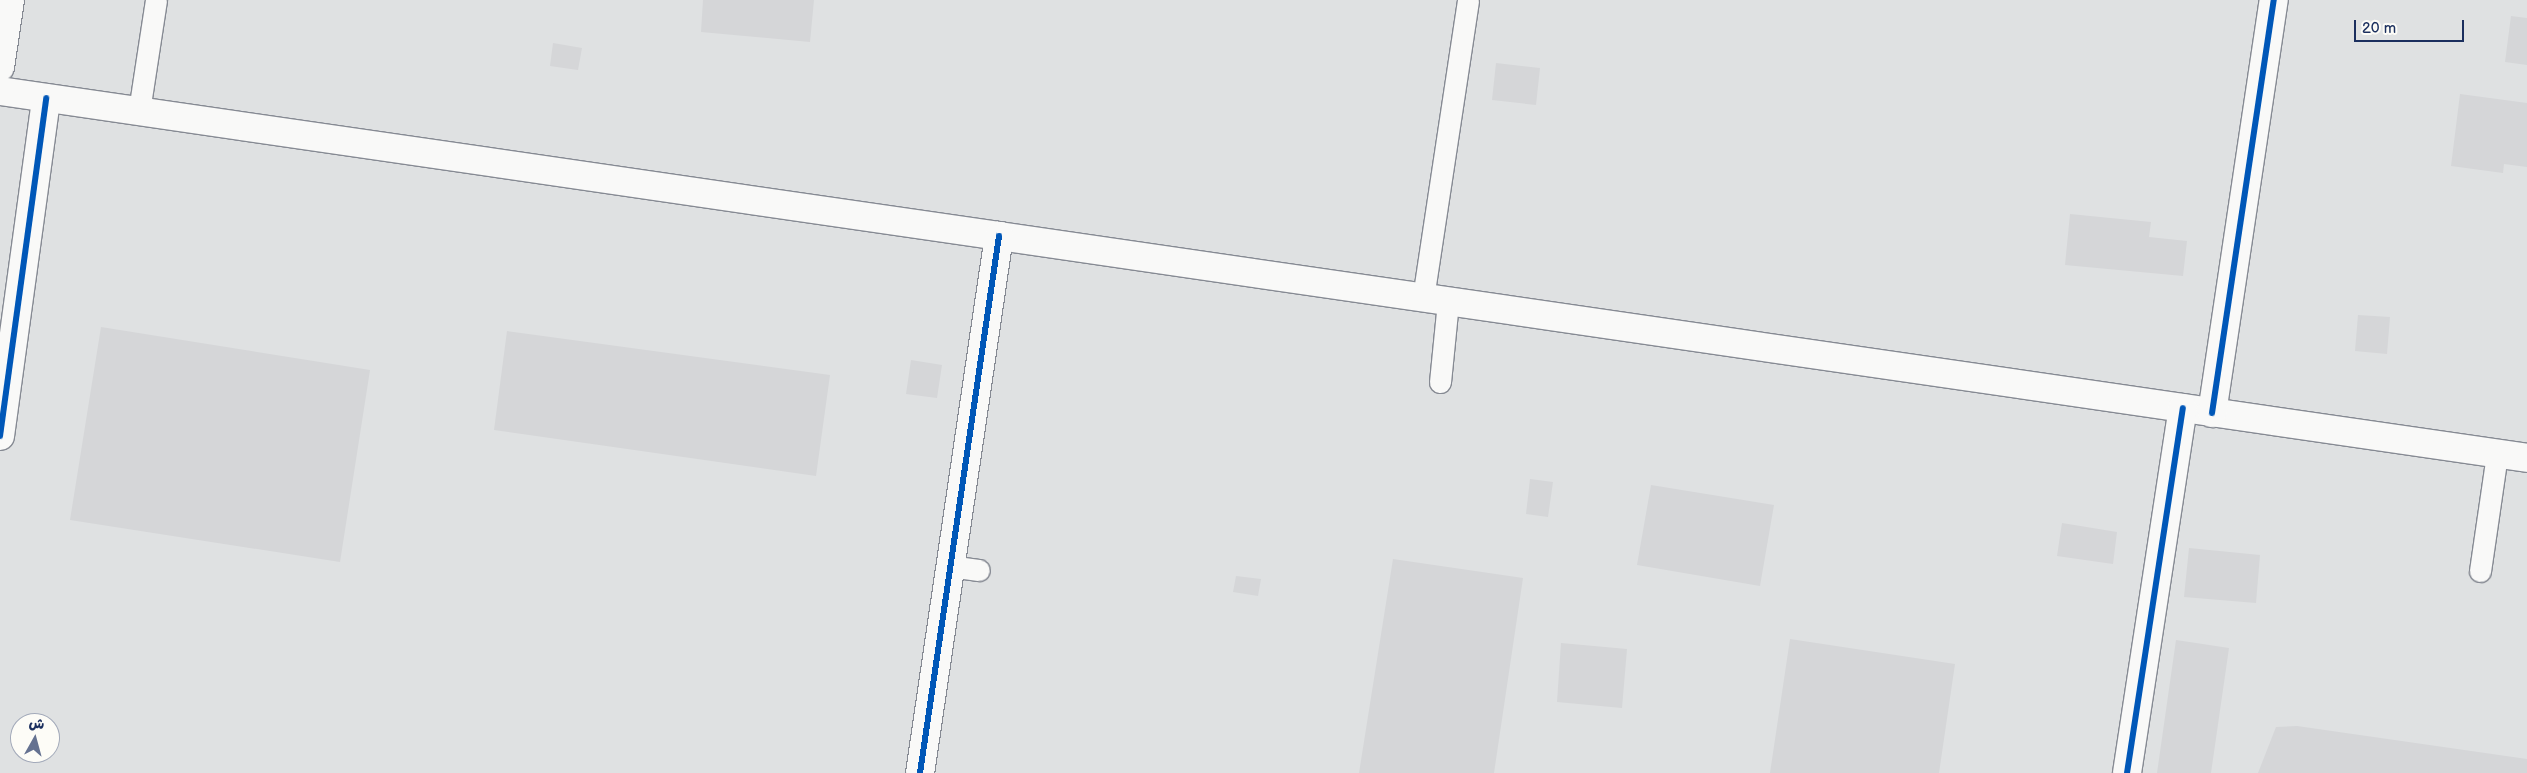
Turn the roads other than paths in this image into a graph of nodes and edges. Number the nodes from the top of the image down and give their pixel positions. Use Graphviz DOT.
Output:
graph roads {
  1 [pos="10,0"];
  2 [pos="156,0"];
  3 [pos="1468,0"];
  4 [pos="2274,0"];
  5 [pos="0,67"];
  6 [pos="0,91"];
  7 [pos="46,98"];
  8 [pos="139,112"];
  9 [pos="999,236"];
  10 [pos="1436,300"];
  11 [pos="1440,382"];
  12 [pos="2183,408"];
  13 [pos="2212,413"];
  14 [pos="0,436"];
  15 [pos="2497,454"];
  16 [pos="2527,458"];
  17 [pos="950,566"];
  18 [pos="979,570"];
  19 [pos="2480,571"];
  20 [pos="920,773"];
  21 [pos="2127,773"];
  1 -- 5 [label="main road"];
  2 -- 8 [label="lane"];
  3 -- 10 [label="lane"];
  4 -- 13 [label="main road"];
  6 -- 7 [label="main road"];
  7 -- 8 [label="main road"];
  7 -- 14 [label="main road"];
  8 -- 9 [label="main road"];
  9 -- 10 [label="main road"];
  9 -- 17 [label="main road"];
  10 -- 11 [label="lane"];
  10 -- 12 [label="main road"];
  12 -- 13 [label="main road"];
  12 -- 21 [label="main road"];
  13 -- 15 [label="main road"];
  15 -- 16 [label="main road"];
  15 -- 19 [label="lane"];
  17 -- 18 [label="lane"];
  17 -- 20 [label="main road"];
}
